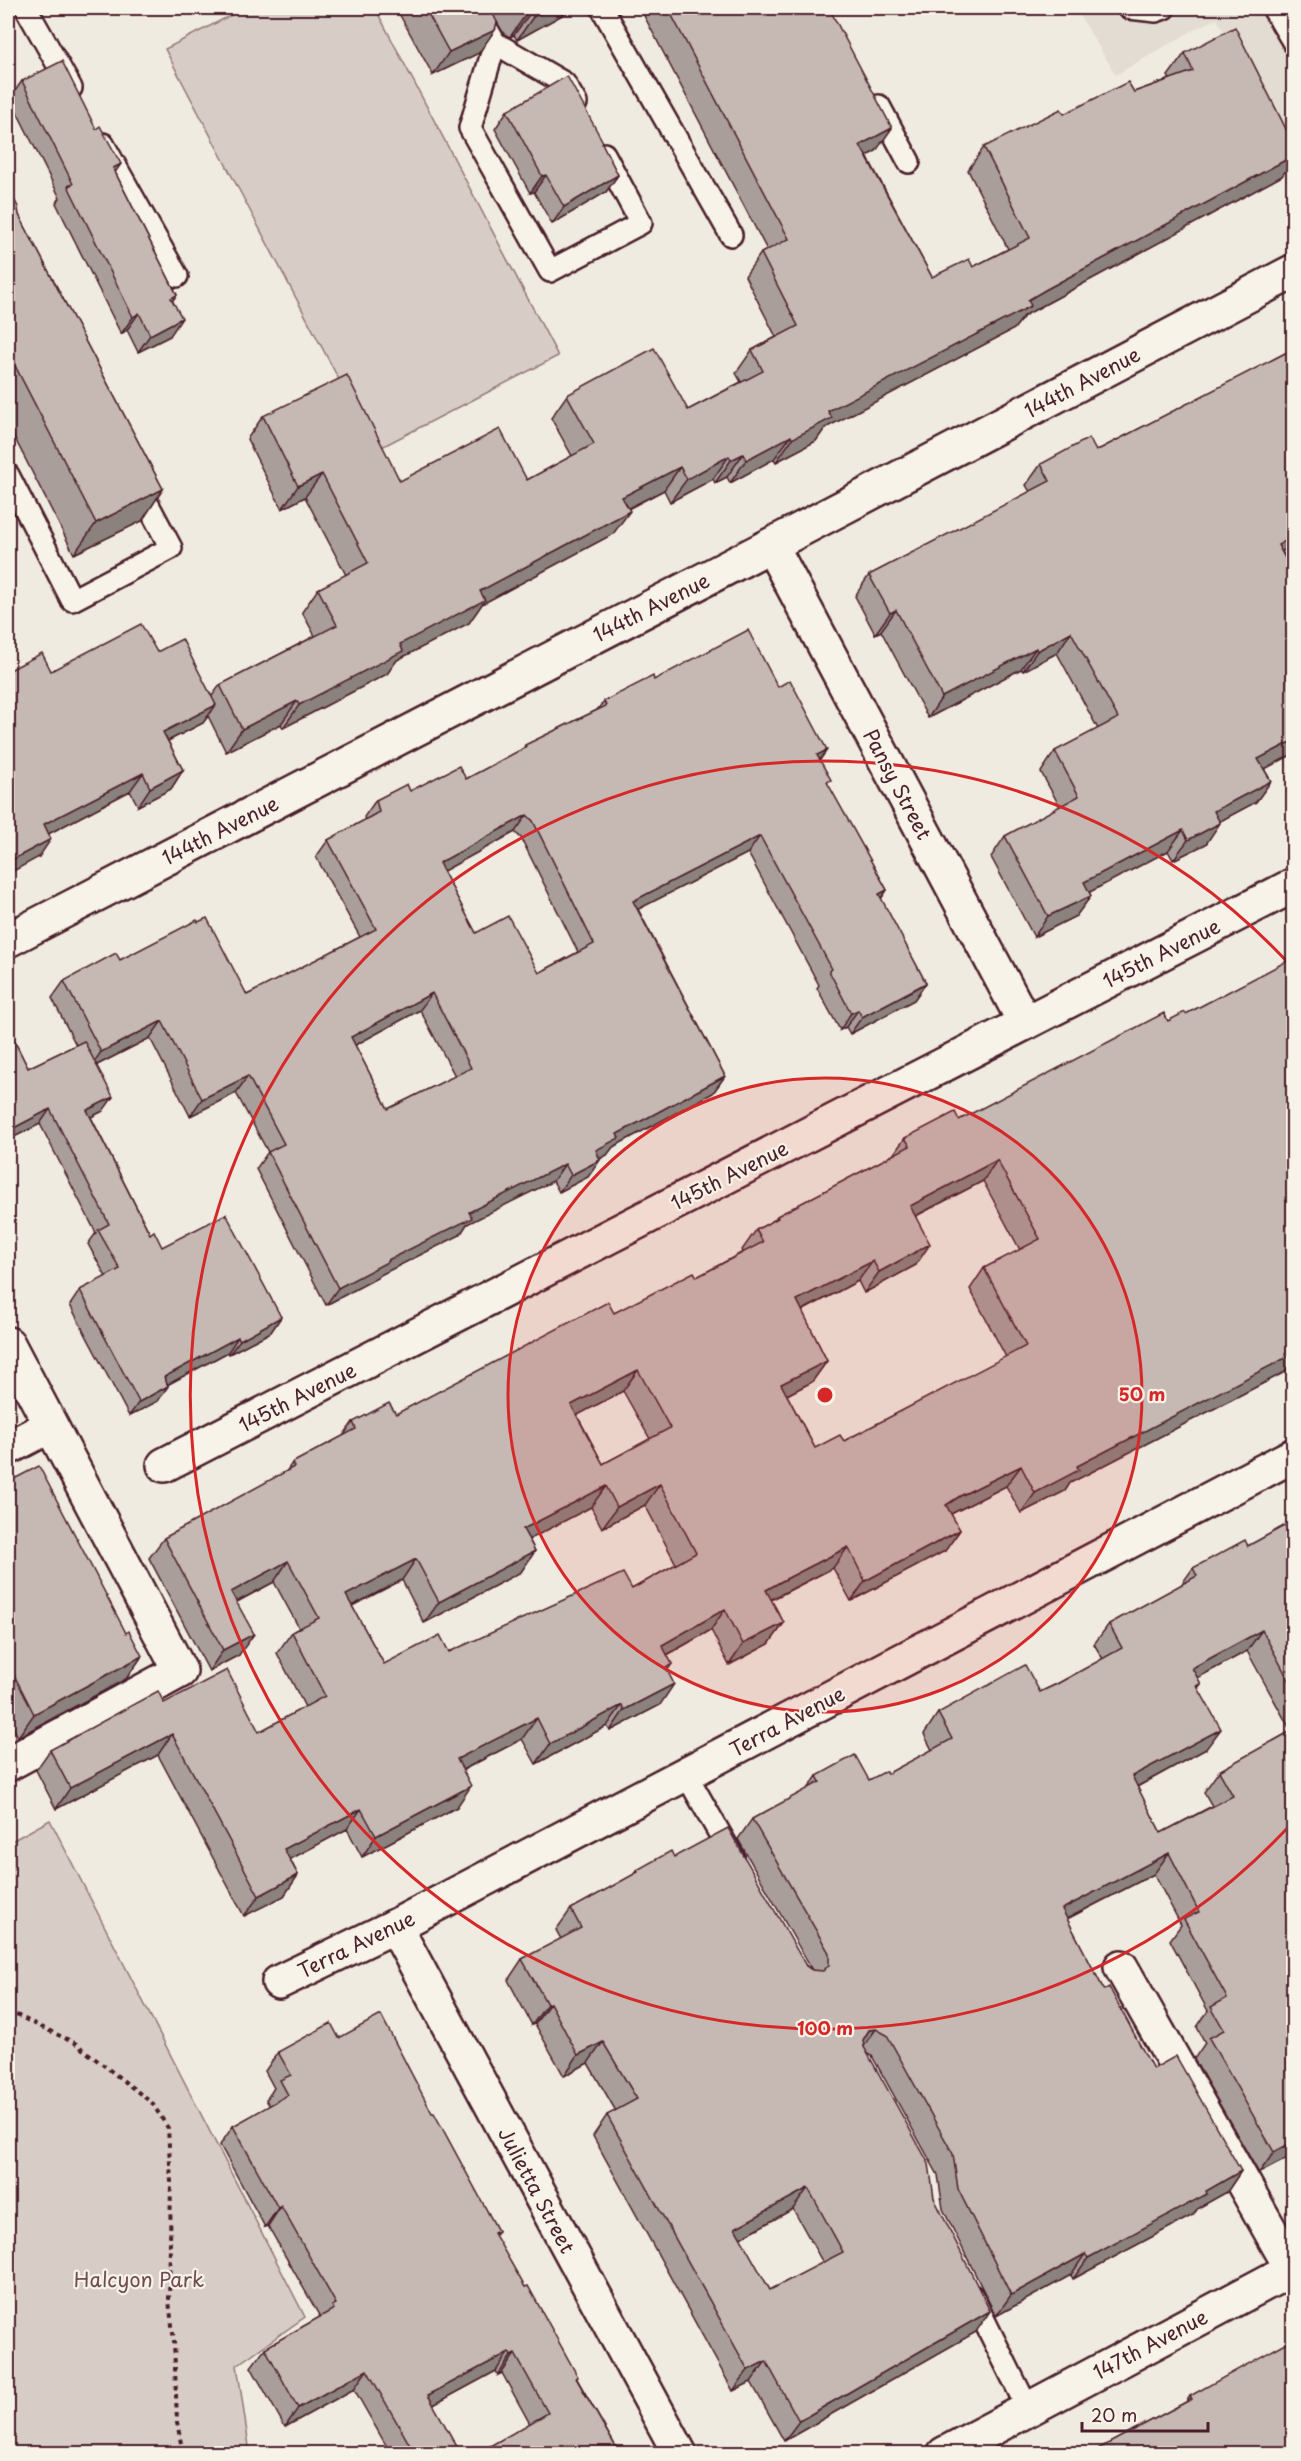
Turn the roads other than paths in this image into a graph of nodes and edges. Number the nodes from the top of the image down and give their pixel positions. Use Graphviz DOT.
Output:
graph roads {
  1 [pos="26,8"];
  2 [pos="475,8"];
  3 [pos="602,8"];
  4 [pos="1129,8"];
  5 [pos="1164,8"];
  6 [pos="1273,8"];
  7 [pos="495,43"];
  8 [pos="1293,44"];
  9 [pos="870,90"];
  10 [pos="78,100"];
  11 [pos="96,131"];
  12 [pos="909,162"];
  13 [pos="731,235"];
  14 [pos="1293,271"];
  15 [pos="177,276"];
  16 [pos="128,466"];
  17 [pos="8,476"];
  18 [pos="771,545"];
  19 [pos="1293,885"];
  20 [pos="8,940"];
  21 [pos="1025,1023"];
  22 [pos="8,1344"];
  23 [pos="50,1426"];
  24 [pos="8,1448"];
  25 [pos="1293,1455"];
  26 [pos="164,1465"];
  27 [pos="8,1764"];
  28 [pos="686,1774"];
  29 [pos="744,1877"];
  30 [pos="395,1926"];
  31 [pos="1121,1967"];
  32 [pos="279,1982"];
  33 [pos="1293,2268"];
  34 [pos="961,2275"];
  35 [pos="1028,2409"];
  36 [pos="680,2454"];
  37 [pos="944,2454"];
  1 -- 10 [label="lane"];
  2 -- 7 [label="lane"];
  3 -- 13 [label="lane"];
  4 -- 5 [label="lane"];
  6 -- 8 [label="lane"];
  7 -- 7 [label="lane"];
  9 -- 12 [label="lane"];
  11 -- 15 [label="lane"];
  14 -- 18 [label="street, 144th Avenue"];
  16 -- 17 [label="lane"];
  18 -- 20 [label="street, 144th Avenue"];
  18 -- 21 [label="street, Pansy Street"];
  19 -- 21 [label="street, 145th Avenue"];
  21 -- 26 [label="street, 145th Avenue"];
  22 -- 23 [label="street"];
  23 -- 24 [label="street"];
  23 -- 27 [label="street"];
  25 -- 28 [label="street, Terra Avenue"];
  28 -- 29 [label="lane"];
  28 -- 30 [label="street, Terra Avenue"];
  30 -- 32 [label="street, Terra Avenue"];
  30 -- 36 [label="street, Julietta Street"];
  31 -- 33 [label="street"];
  33 -- 35 [label="street, 147th Avenue"];
  34 -- 35 [label="lane"];
  35 -- 37 [label="street, 147th Avenue"];
}
